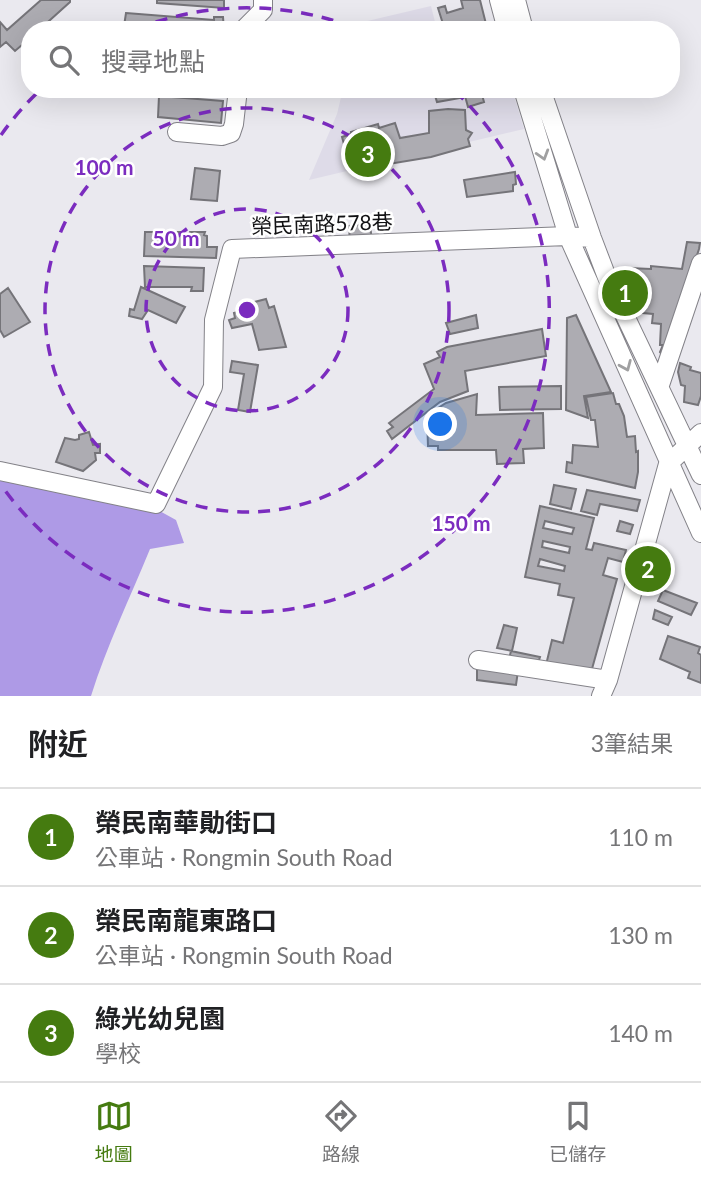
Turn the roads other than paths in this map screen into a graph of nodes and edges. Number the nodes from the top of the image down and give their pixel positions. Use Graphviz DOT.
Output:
graph roads {
  1 [pos="263,0"];
  2 [pos="499,0"];
  3 [pos="516,0"];
  4 [pos="252,21"];
  5 [pos="505,21"];
  6 [pos="522,21"];
  7 [pos="237,98"];
  8 [pos="526,98"];
  9 [pos="544,98"];
  10 [pos="177,132"];
  11 [pos="568,236"];
  12 [pos="592,238"];
  13 [pos="701,263"];
  14 [pos="660,385"];
  15 [pos="695,440"];
  16 [pos="668,464"];
  17 [pos="0,471"];
  18 [pos="701,475"];
  19 [pos="701,533"];
  20 [pos="478,660"];
  21 [pos="604,688"];
  1 -- 4 [label="street"];
  2 -- 5 [label="street"];
  3 -- 6 [label="street"];
  7 -- 10 [label="street"];
  8 -- 11 [label="street, one-way"];
  9 -- 12 [label="street"];
  11 -- 12 [label="street, 榮民南路578巷"];
  11 -- 16 [label="street, one-way"];
  11 -- 17 [label="street, 榮民南路578巷"];
  12 -- 14 [label="street"];
  13 -- 14 [label="street"];
  14 -- 15 [label="street"];
  15 -- 16 [label="street"];
  15 -- 18 [label="street"];
  16 -- 19 [label="street"];
  16 -- 21 [label="street"];
  20 -- 21 [label="street"];
}
